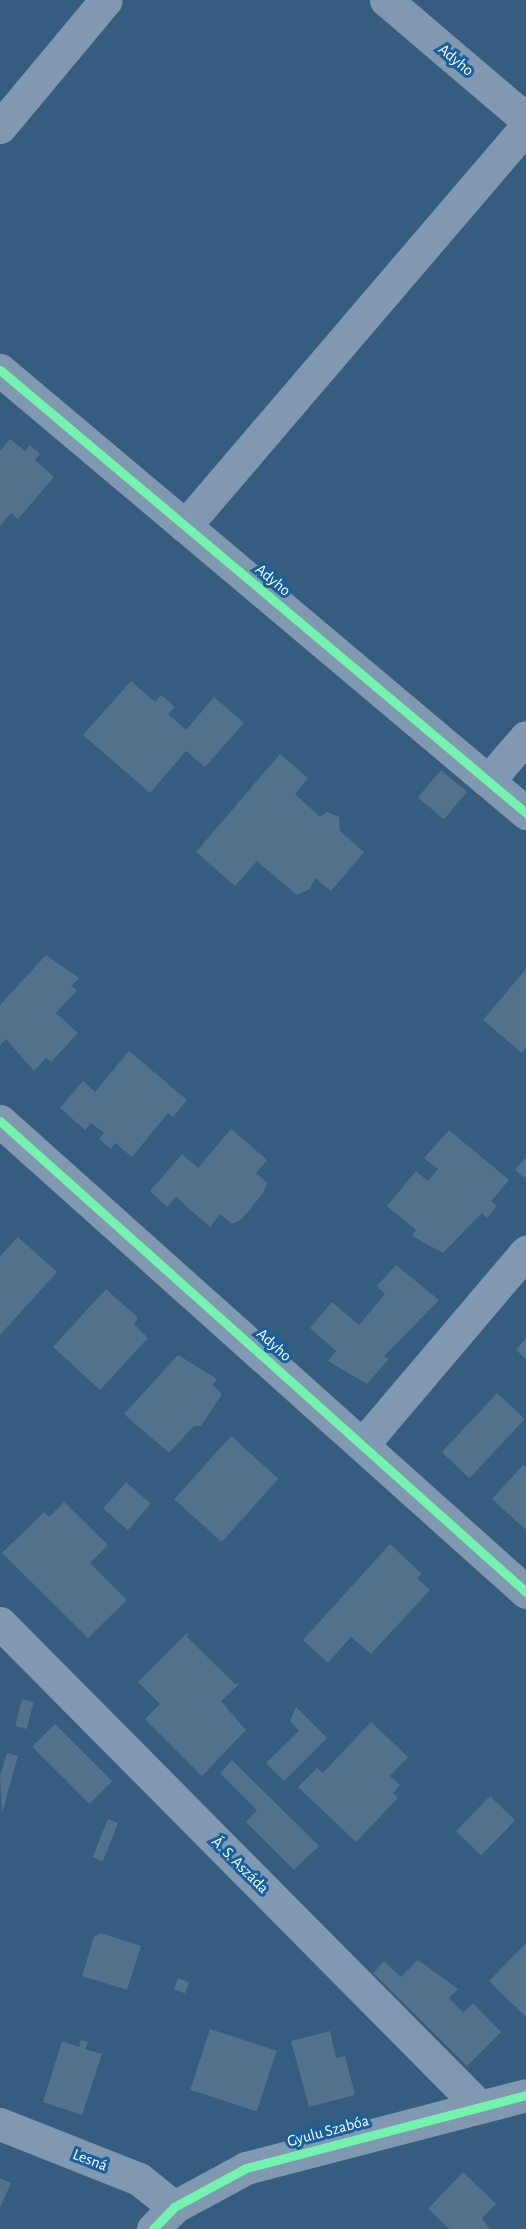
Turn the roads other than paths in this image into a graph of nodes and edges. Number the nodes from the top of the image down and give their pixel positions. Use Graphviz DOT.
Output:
graph roads {
  1 [pos="106,0"];
  2 [pos="386,0"];
  3 [pos="526,119"];
  4 [pos="0,127"];
  5 [pos="526,127"];
  6 [pos="0,370"];
  7 [pos="185,526"];
  8 [pos="526,737"];
  9 [pos="488,781"];
  10 [pos="526,813"];
  11 [pos="0,1121"];
  12 [pos="526,1252"];
  13 [pos="363,1444"];
  14 [pos="526,1592"];
  15 [pos="0,1623"];
  16 [pos="526,2095"];
  17 [pos="479,2106"];
  18 [pos="0,2124"];
  19 [pos="163,2218"];
  1 -- 4 [label="street"];
  2 -- 3 [label="street, Adyho"];
  5 -- 7 [label="street"];
  6 -- 7 [label="street, Adyho"];
  7 -- 9 [label="street, Adyho"];
  8 -- 9 [label="street"];
  9 -- 10 [label="street, Adyho"];
  11 -- 13 [label="street, Adyho"];
  12 -- 13 [label="street"];
  13 -- 14 [label="street, Adyho"];
  15 -- 17 [label="street, Á. S. Aszáda"];
  16 -- 17 [label="street, Gyulu Szabóa"];
  17 -- 19 [label="street, Gyulu Szabóa"];
  18 -- 19 [label="street, Lesná"];
}
